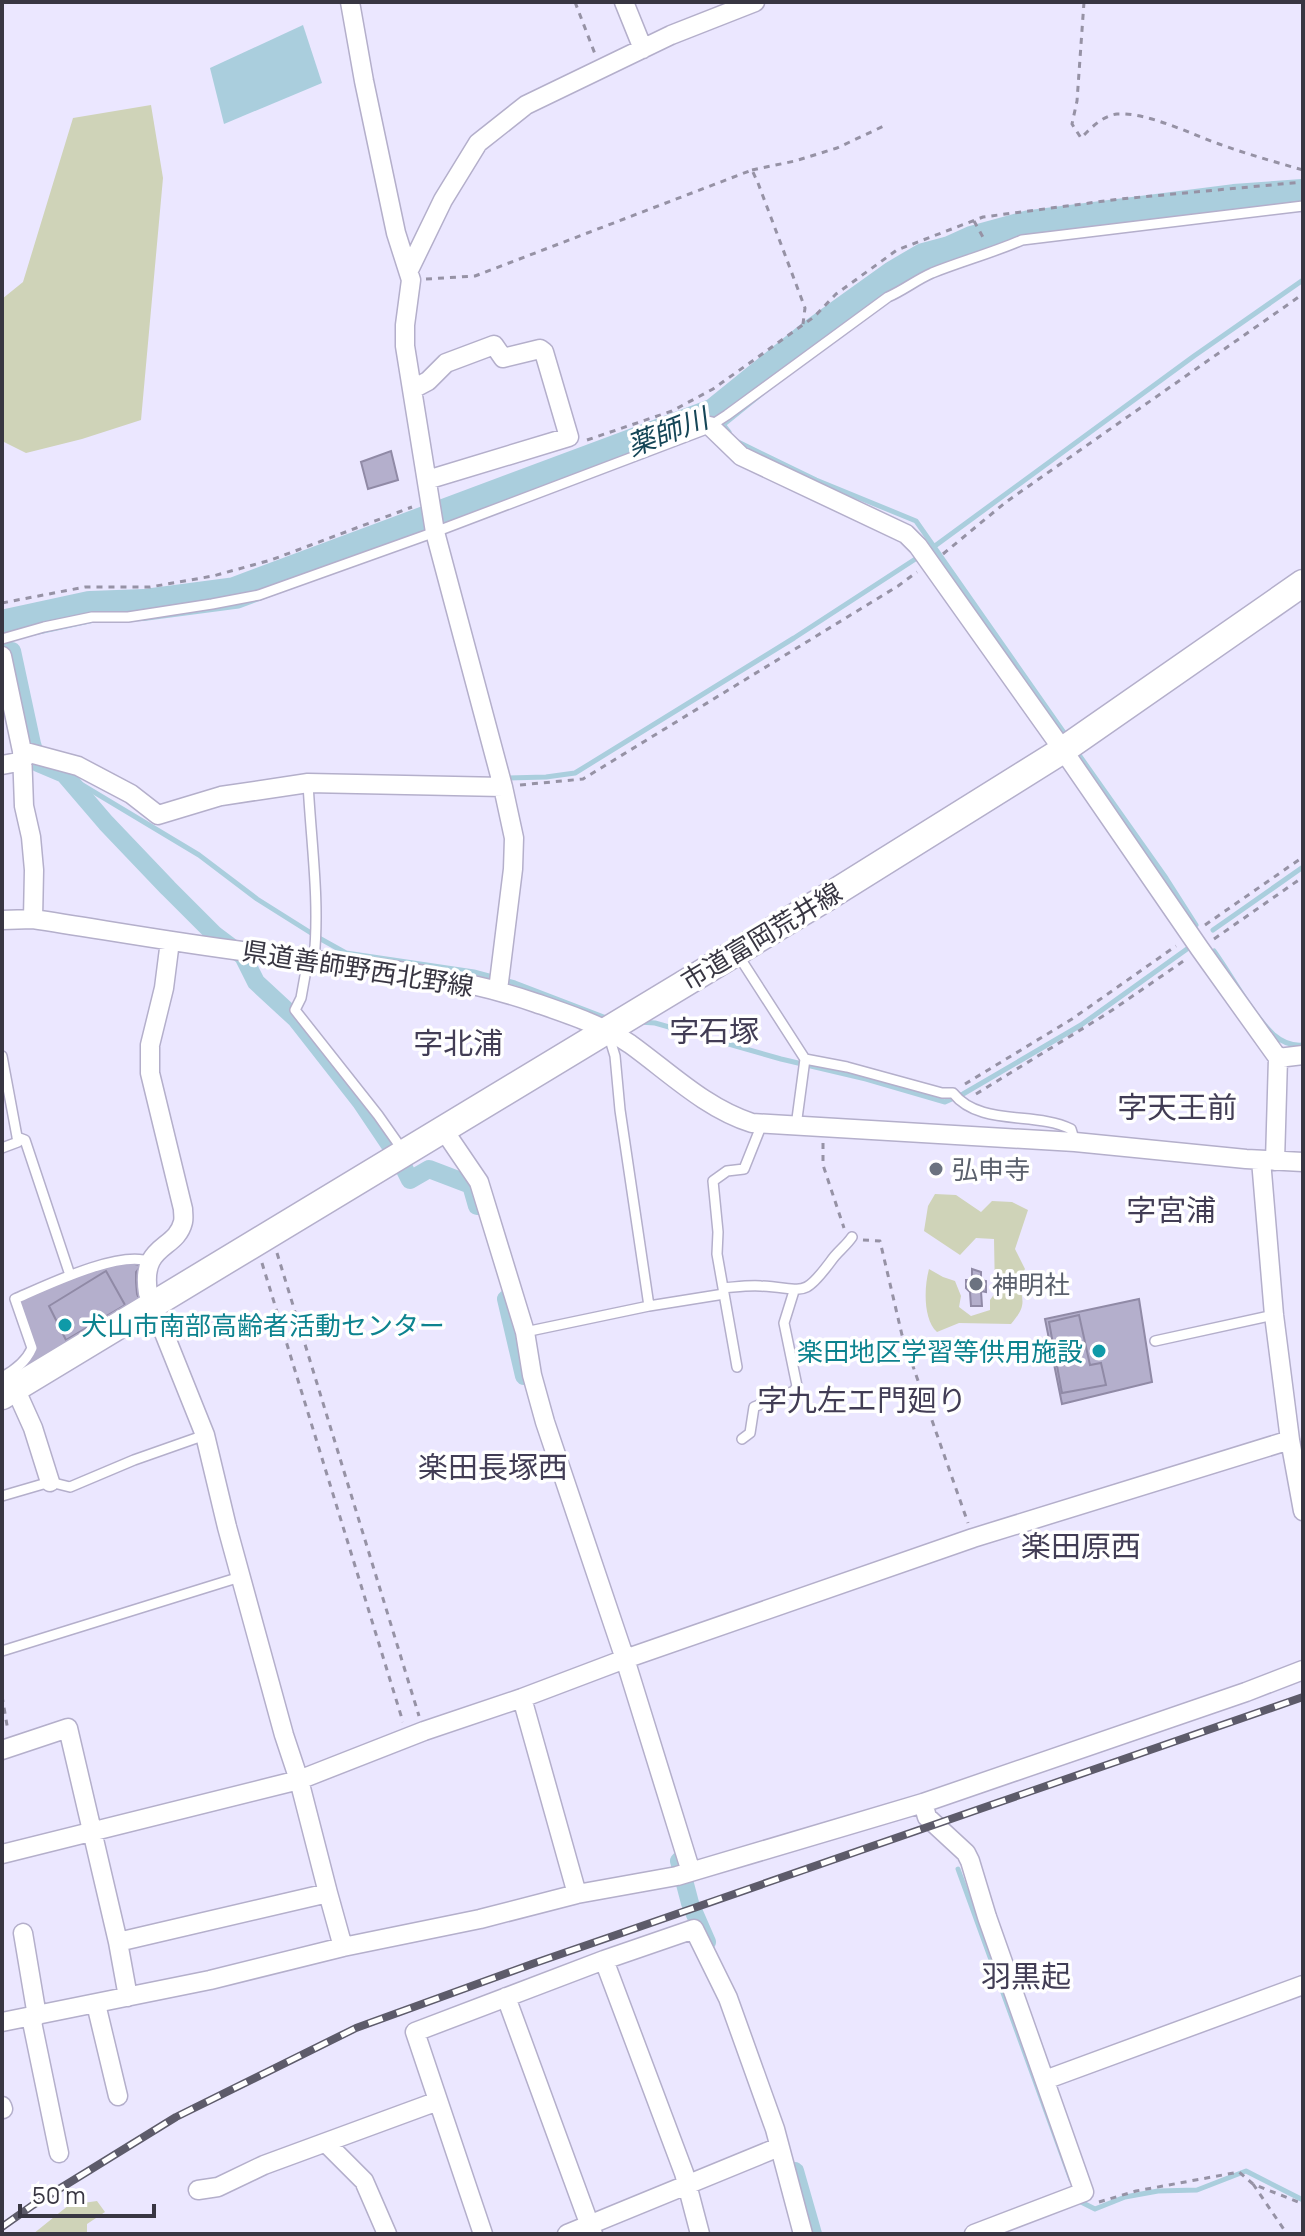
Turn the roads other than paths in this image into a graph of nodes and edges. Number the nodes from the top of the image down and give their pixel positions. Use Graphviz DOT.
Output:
graph roads {
  1 [pos="350,2"];
  2 [pos="624,2"];
  3 [pos="755,2"];
  4 [pos="643,49"];
  5 [pos="1303,206"];
  6 [pos="410,275"];
  7 [pos="413,389"];
  8 [pos="710,426"];
  9 [pos="427,480"];
  10 [pos="435,532"];
  11 [pos="1303,583"];
  12 [pos="2,639"];
  13 [pos="3,660"];
  14 [pos="1072,744"];
  15 [pos="28,756"];
  16 [pos="2,765"];
  17 [pos="501,778"];
  18 [pos="308,783"];
  19 [pos="33,919"];
  20 [pos="2,920"];
  21 [pos="170,941"];
  22 [pos="736,952"];
  23 [pos="311,959"];
  24 [pos="500,981"];
  25 [pos="607,1030"];
  26 [pos="1303,1055"];
  27 [pos="2,1056"];
  28 [pos="1278,1058"];
  29 [pos="805,1059"];
  30 [pos="762,1124"];
  31 [pos="796,1126"];
  32 [pos="443,1129"];
  33 [pos="17,1137"];
  34 [pos="1075,1142"];
  35 [pos="2,1148"];
  36 [pos="399,1155"];
  37 [pos="1268,1160"];
  38 [pos="1303,1162"];
  39 [pos="852,1237"];
  40 [pos="150,1262"];
  41 [pos="70,1275"];
  42 [pos="724,1291"];
  43 [pos="794,1291"];
  44 [pos="154,1305"];
  45 [pos="649,1306"];
  46 [pos="1274,1315"];
  47 [pos="525,1332"];
  48 [pos="1155,1341"];
  49 [pos="737,1367"];
  50 [pos="6,1387"];
  51 [pos="205,1435"];
  52 [pos="742,1439"];
  53 [pos="1290,1440"];
  54 [pos="50,1482"];
  55 [pos="2,1496"];
  56 [pos="1303,1511"];
  57 [pos="240,1577"];
  58 [pos="2,1651"];
  59 [pos="617,1662"];
  60 [pos="1303,1670"];
  61 [pos="522,1698"];
  62 [pos="7,1748"];
  63 [pos="299,1780"];
  64 [pos="923,1803"];
  65 [pos="93,1832"];
  66 [pos="2,1854"];
  67 [pos="684,1874"];
  68 [pos="328,1893"];
  69 [pos="577,1894"];
  70 [pos="23,1933"];
  71 [pos="118,1942"];
  72 [pos="343,1947"];
  73 [pos="604,1960"];
  74 [pos="1303,1985"];
  75 [pos="128,1997"];
  76 [pos="506,1997"];
  77 [pos="96,2004"];
  78 [pos="34,2016"];
  79 [pos="2,2022"];
  80 [pos="1045,2080"];
  81 [pos="118,2096"];
  82 [pos="438,2101"];
  83 [pos="327,2144"];
  84 [pos="779,2147"];
  85 [pos="59,2153"];
  86 [pos="687,2185"];
  87 [pos="198,2190"];
  88 [pos="591,2230"];
  89 [pos="387,2234"];
  90 [pos="483,2234"];
  91 [pos="567,2234"];
  92 [pos="700,2234"];
  93 [pos="803,2234"];
  94 [pos="974,2234"];
  1 -- 6 [label="street"];
  2 -- 4 [label="street"];
  3 -- 4 [label="street"];
  4 -- 6 [label="street"];
  5 -- 8 [label="lane"];
  6 -- 7 [label="street"];
  7 -- 9 [label="street"];
  7 -- 9 [label="street"];
  8 -- 10 [label="lane"];
  8 -- 14 [label="street"];
  9 -- 10 [label="street"];
  10 -- 12 [label="lane"];
  10 -- 17 [label="street"];
  11 -- 14 [label="street, 市道富岡荒井線"];
  13 -- 15 [label="street"];
  14 -- 22 [label="street, 市道富岡荒井線"];
  14 -- 28 [label="street"];
  15 -- 16 [label="street"];
  15 -- 18 [label="street"];
  15 -- 19 [label="street"];
  17 -- 18 [label="street"];
  17 -- 24 [label="street"];
  18 -- 23 [label="lane"];
  19 -- 20 [label="street, 県道善師野西北野線"];
  19 -- 21 [label="street, 県道善師野西北野線"];
  21 -- 23 [label="street, 県道善師野西北野線"];
  21 -- 40 [label="street"];
  22 -- 25 [label="street, 市道富岡荒井線"];
  22 -- 29 [label="lane"];
  23 -- 24 [label="street, 県道善師野西北野線"];
  23 -- 36 [label="lane"];
  24 -- 25 [label="street, 県道善師野西北野線"];
  25 -- 30 [label="street, 県道善師野西北野線"];
  25 -- 32 [label="street, 市道富岡荒井線"];
  25 -- 45 [label="lane"];
  26 -- 28 [label="street"];
  27 -- 33 [label="lane"];
  28 -- 37 [label="street"];
  29 -- 31 [label="lane"];
  29 -- 34 [label="lane"];
  30 -- 31 [label="street, 県道善師野西北野線"];
  30 -- 42 [label="lane"];
  31 -- 34 [label="street, 県道善師野西北野線"];
  32 -- 36 [label="street, 市道富岡荒井線"];
  32 -- 47 [label="street"];
  33 -- 35 [label="lane"];
  33 -- 41 [label="lane"];
  34 -- 37 [label="street, 県道善師野西北野線"];
  36 -- 44 [label="street, 市道富岡荒井線"];
  37 -- 38 [label="street, 県道善師野西北野線"];
  37 -- 46 [label="street"];
  39 -- 43 [label="lane"];
  40 -- 41 [label="lane"];
  40 -- 44 [label="street"];
  41 -- 50 [label="lane"];
  42 -- 43 [label="lane"];
  42 -- 45 [label="lane"];
  42 -- 49 [label="lane"];
  43 -- 52 [label="lane"];
  44 -- 50 [label="street, 市道富岡荒井線"];
  44 -- 51 [label="street"];
  45 -- 47 [label="lane"];
  46 -- 48 [label="lane"];
  46 -- 53 [label="street"];
  47 -- 59 [label="street"];
  50 -- 54 [label="street"];
  51 -- 54 [label="lane"];
  51 -- 57 [label="street"];
  53 -- 56 [label="street"];
  53 -- 59 [label="street"];
  54 -- 55 [label="lane"];
  57 -- 58 [label="lane"];
  57 -- 63 [label="street"];
  59 -- 61 [label="street"];
  59 -- 67 [label="street"];
  60 -- 64 [label="street"];
  61 -- 63 [label="street"];
  61 -- 69 [label="street"];
  62 -- 65 [label="street"];
  63 -- 65 [label="street"];
  63 -- 68 [label="street"];
  64 -- 67 [label="street"];
  64 -- 80 [label="street"];
  65 -- 66 [label="street"];
  65 -- 71 [label="street"];
  67 -- 69 [label="street"];
  68 -- 71 [label="street"];
  68 -- 72 [label="street"];
  69 -- 72 [label="street"];
  70 -- 78 [label="street"];
  71 -- 75 [label="street"];
  72 -- 75 [label="street"];
  73 -- 76 [label="street"];
  73 -- 84 [label="street"];
  73 -- 86 [label="street"];
  74 -- 80 [label="street"];
  75 -- 77 [label="street"];
  76 -- 82 [label="street"];
  76 -- 88 [label="street"];
  77 -- 78 [label="street"];
  77 -- 81 [label="street"];
  78 -- 79 [label="street"];
  78 -- 85 [label="street"];
  80 -- 94 [label="street"];
  82 -- 83 [label="street"];
  82 -- 90 [label="street"];
  83 -- 87 [label="street"];
  83 -- 89 [label="street"];
  84 -- 86 [label="street"];
  84 -- 93 [label="street"];
  86 -- 88 [label="street"];
  86 -- 92 [label="street"];
  88 -- 91 [label="street"];
}
